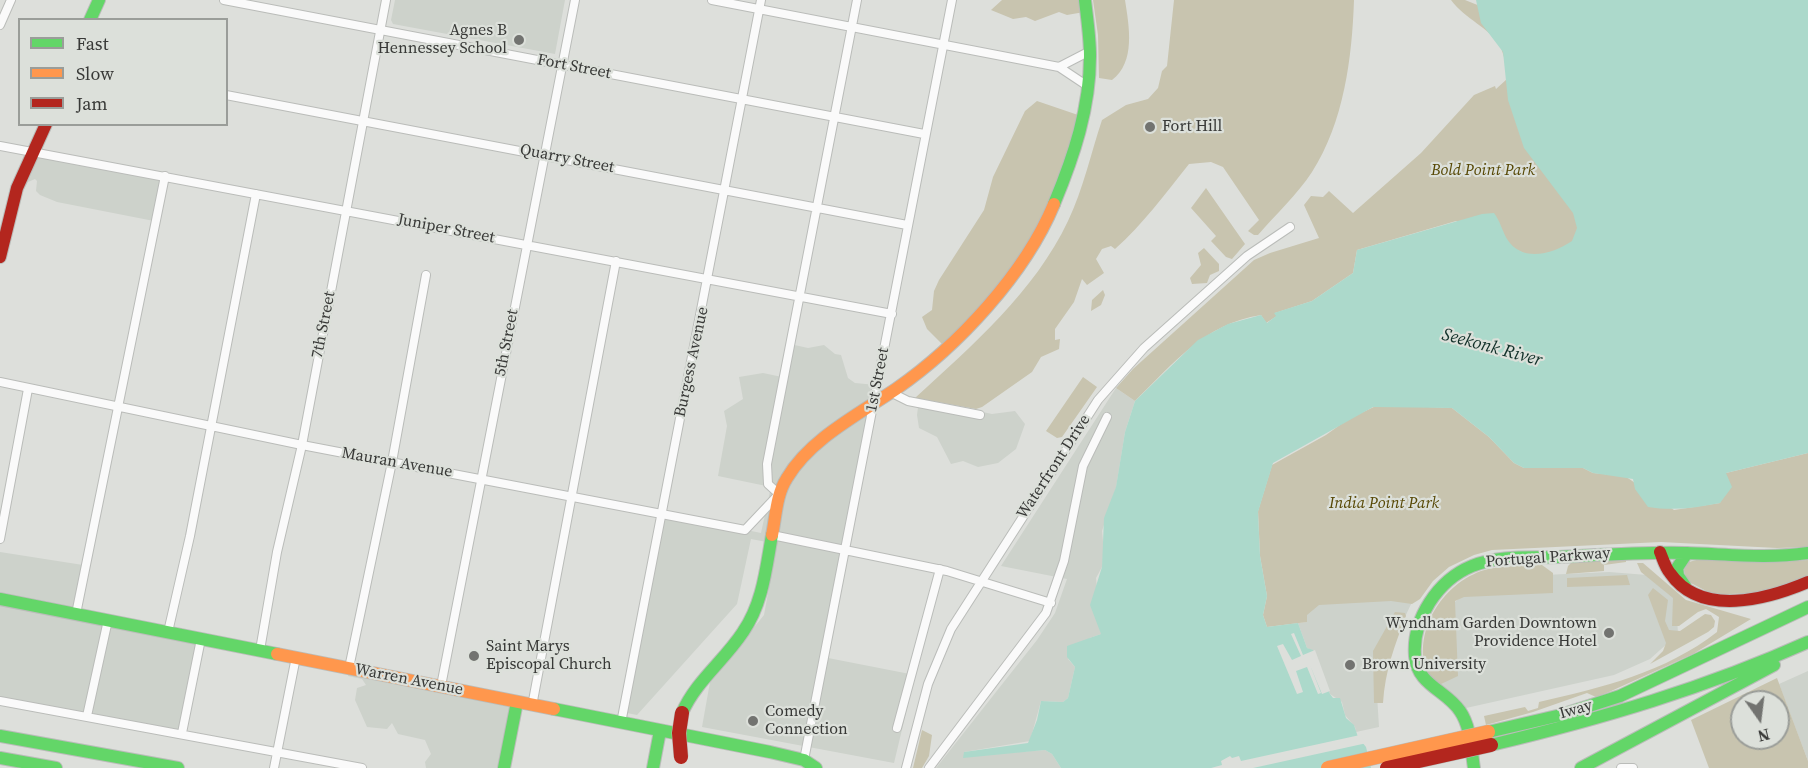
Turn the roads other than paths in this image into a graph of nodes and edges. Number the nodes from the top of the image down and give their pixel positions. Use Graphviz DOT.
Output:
graph roads {
  1 [pos="11,0"];
  2 [pos="99,0"];
  3 [pos="224,0"];
  4 [pos="386,0"];
  5 [pos="575,0"];
  6 [pos="712,0"];
  7 [pos="857,0"];
  8 [pos="952,0"];
  9 [pos="1085,0"];
  10 [pos="760,5"];
  11 [pos="91,18"];
  12 [pos="0,25"];
  13 [pos="851,27"];
  14 [pos="380,30"];
  15 [pos="944,45"];
  16 [pos="1090,51"];
  17 [pos="564,65"];
  18 [pos="1059,67"];
  19 [pos="1089,87"];
  20 [pos="228,94"];
  21 [pos="742,99"];
  22 [pos="834,117"];
  23 [pos="363,120"];
  24 [pos="45,126"];
  25 [pos="924,134"];
  26 [pos="0,146"];
  27 [pos="36,151"];
  28 [pos="545,155"];
  29 [pos="165,176"];
  30 [pos="724,190"];
  31 [pos="256,194"];
  32 [pos="816,207"];
  33 [pos="346,210"];
  34 [pos="907,225"];
  35 [pos="1290,227"];
  36 [pos="527,246"];
  37 [pos="0,257"];
  38 [pos="616,261"];
  39 [pos="426,275"];
  40 [pos="708,281"];
  41 [pos="800,298"];
  42 [pos="892,314"];
  43 [pos="0,382"];
  44 [pos="28,389"];
  45 [pos="892,393"];
  46 [pos="873,405"];
  47 [pos="117,406"];
  48 [pos="980,415"];
  49 [pos="1107,417"];
  50 [pos="210,424"];
  51 [pos="302,446"];
  52 [pos="392,462"];
  53 [pos="483,479"];
  54 [pos="779,494"];
  55 [pos="574,496"];
  56 [pos="661,513"];
  57 [pos="772,535"];
  58 [pos="0,538"];
  59 [pos="845,550"];
  60 [pos="1660,552"];
  61 [pos="1688,553"];
  62 [pos="1808,553"];
  63 [pos="940,569"];
  64 [pos="980,582"];
  65 [pos="1808,582"];
  66 [pos="1689,590"];
  67 [pos="0,599"];
  68 [pos="1051,603"];
  69 [pos="1808,606"];
  70 [pos="76,614"];
  71 [pos="108,620"];
  72 [pos="168,632"];
  73 [pos="201,639"];
  74 [pos="1808,643"];
  75 [pos="260,650"];
  76 [pos="296,657"];
  77 [pos="349,668"];
  78 [pos="441,686"];
  79 [pos="0,701"];
  80 [pos="517,702"];
  81 [pos="532,706"];
  82 [pos="87,717"];
  83 [pos="621,723"];
  84 [pos="897,728"];
  85 [pos="660,731"];
  86 [pos="182,734"];
  87 [pos="0,736"];
  88 [pos="1490,738"];
  89 [pos="277,751"];
  90 [pos="0,758"];
  91 [pos="804,760"];
  92 [pos="682,763"];
  93 [pos="275,764"];
  94 [pos="56,768"];
  95 [pos="178,768"];
  96 [pos="362,768"];
  97 [pos="504,768"];
  98 [pos="653,768"];
  99 [pos="816,768"];
  100 [pos="906,768"];
  101 [pos="928,768"];
  102 [pos="1328,768"];
  103 [pos="1387,768"];
  104 [pos="1474,768"];
  105 [pos="1581,768"];
  106 [pos="1622,768"];
  107 [pos="1633,768"];
  1 -- 12 [label="street"];
  2 -- 11 [label="main road"];
  3 -- 14 [label="street, Fort Street"];
  4 -- 14 [label="street, 7th Street"];
  5 -- 17 [label="street, 5th Street"];
  6 -- 10 [label="street"];
  7 -- 13 [label="street"];
  8 -- 15 [label="street, 1st Street"];
  9 -- 16 [label="main road"];
  10 -- 13 [label="street"];
  10 -- 21 [label="street, Burgess Avenue"];
  13 -- 15 [label="street"];
  13 -- 22 [label="street"];
  14 -- 17 [label="street, Fort Street"];
  14 -- 23 [label="street, 7th Street"];
  15 -- 18 [label="street"];
  15 -- 25 [label="street, 1st Street"];
  16 -- 18 [label="street"];
  16 -- 19 [label="main road"];
  17 -- 21 [label="street, Fort Street"];
  17 -- 28 [label="street, 5th Street"];
  18 -- 19 [label="street"];
  19 -- 45 [label="main road"];
  20 -- 23 [label="street, Quarry Street"];
  21 -- 22 [label="street, Fort Street"];
  21 -- 30 [label="street, Burgess Avenue"];
  22 -- 25 [label="street, Fort Street"];
  22 -- 32 [label="street"];
  23 -- 28 [label="street, Quarry Street"];
  23 -- 33 [label="street, 7th Street"];
  24 -- 27 [label="main road"];
  25 -- 34 [label="street, 1st Street"];
  26 -- 27 [label="street, Juniper Street"];
  27 -- 29 [label="street, Juniper Street"];
  27 -- 37 [label="main road"];
  28 -- 30 [label="street, Quarry Street"];
  28 -- 36 [label="street, 5th Street"];
  29 -- 31 [label="street, Juniper Street"];
  29 -- 47 [label="street"];
  30 -- 32 [label="street, Quarry Street"];
  30 -- 40 [label="street, Burgess Avenue"];
  31 -- 33 [label="street, Juniper Street"];
  31 -- 50 [label="street"];
  32 -- 34 [label="street, Quarry Street"];
  32 -- 41 [label="street"];
  33 -- 36 [label="street, Juniper Street"];
  33 -- 51 [label="street, 7th Street"];
  34 -- 42 [label="street, 1st Street"];
  35 -- 64 [label="street, Waterfront Drive"];
  36 -- 38 [label="street, Juniper Street"];
  36 -- 53 [label="street, 5th Street"];
  38 -- 40 [label="street, Juniper Street"];
  38 -- 55 [label="street"];
  39 -- 52 [label="street"];
  40 -- 41 [label="street, Juniper Street"];
  40 -- 56 [label="street, Burgess Avenue"];
  41 -- 42 [label="street, Juniper Street"];
  41 -- 54 [label="street"];
  42 -- 46 [label="street, 1st Street"];
  43 -- 44 [label="street, Mauran Avenue"];
  44 -- 47 [label="street, Mauran Avenue"];
  44 -- 58 [label="street"];
  45 -- 46 [label="main road"];
  45 -- 48 [label="street"];
  46 -- 54 [label="main road"];
  46 -- 59 [label="street, 1st Street"];
  47 -- 50 [label="street, Mauran Avenue"];
  47 -- 70 [label="street"];
  49 -- 68 [label="street"];
  50 -- 51 [label="street, Mauran Avenue"];
  50 -- 72 [label="street"];
  51 -- 52 [label="street, Mauran Avenue"];
  51 -- 75 [label="street, 7th Street"];
  52 -- 53 [label="street, Mauran Avenue"];
  52 -- 77 [label="street"];
  53 -- 55 [label="street, Mauran Avenue"];
  53 -- 78 [label="street, 5th Street"];
  54 -- 56 [label="street, Mauran Avenue"];
  54 -- 57 [label="main road"];
  55 -- 56 [label="street, Mauran Avenue"];
  55 -- 81 [label="street"];
  56 -- 83 [label="street, Burgess Avenue"];
  57 -- 59 [label="street"];
  57 -- 92 [label="main road, bridge"];
  59 -- 63 [label="street"];
  59 -- 91 [label="street, 1st Street"];
  60 -- 61 [label="main road, Portugal Parkway"];
  60 -- 66 [label="main road"];
  60 -- 104 [label="main road, Portugal Parkway"];
  61 -- 62 [label="main road, Portugal Parkway"];
  61 -- 66 [label="main road"];
  63 -- 64 [label="street"];
  63 -- 84 [label="street"];
  64 -- 68 [label="street"];
  64 -- 100 [label="street, Waterfront Drive"];
  65 -- 66 [label="main road"];
  67 -- 70 [label="main road, Warren Avenue"];
  68 -- 101 [label="street"];
  69 -- 88 [label="main road, Iway"];
  70 -- 71 [label="main road, Warren Avenue"];
  71 -- 72 [label="main road, Warren Avenue"];
  71 -- 82 [label="street"];
  72 -- 73 [label="main road, Warren Avenue"];
  73 -- 75 [label="main road, Warren Avenue"];
  73 -- 86 [label="street"];
  74 -- 88 [label="main road, Iway"];
  74 -- 105 [label="main road"];
  75 -- 76 [label="main road, Warren Avenue"];
  76 -- 77 [label="main road, Warren Avenue"];
  76 -- 89 [label="street"];
  77 -- 78 [label="main road, Warren Avenue"];
  78 -- 80 [label="main road, Warren Avenue"];
  79 -- 82 [label="street"];
  80 -- 81 [label="main road, Warren Avenue"];
  80 -- 97 [label="main road"];
  81 -- 83 [label="main road, Warren Avenue"];
  82 -- 86 [label="street"];
  83 -- 85 [label="main road, Warren Avenue"];
  85 -- 91 [label="main road, Warren Avenue"];
  85 -- 98 [label="main road"];
  86 -- 89 [label="street"];
  87 -- 95 [label="main road"];
  88 -- 102 [label="main road, Iway, bridge"];
  88 -- 103 [label="main road, Iway, bridge"];
  89 -- 93 [label="street"];
  89 -- 96 [label="street"];
  90 -- 94 [label="main road"];
  91 -- 99 [label="main road, Warren Avenue"];
  106 -- 107 [label="street"];
}
